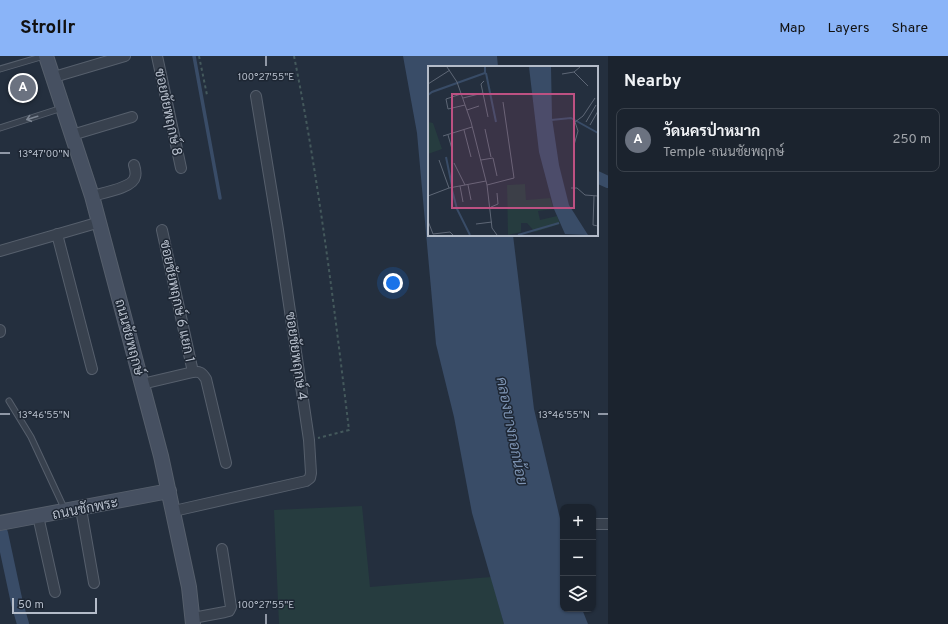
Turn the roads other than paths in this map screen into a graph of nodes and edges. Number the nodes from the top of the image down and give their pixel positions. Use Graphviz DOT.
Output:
graph roads {
  1 [pos="45,56"];
  2 [pos="125,56"];
  3 [pos="157,56"];
  4 [pos="0,69"];
  5 [pos="54,77"];
  6 [pos="256,96"];
  7 [pos="63,108"];
  8 [pos="132,117"];
  9 [pos="0,128"];
  10 [pos="72,135"];
  11 [pos="134,165"];
  12 [pos="181,168"];
  13 [pos="92,196"];
  14 [pos="100,222"];
  15 [pos="162,230"];
  16 [pos="57,234"];
  17 [pos="0,251"];
  18 [pos="92,369"];
  19 [pos="193,372"];
  20 [pos="142,384"];
  21 [pos="9,401"];
  22 [pos="226,462"];
  23 [pos="169,491"];
  24 [pos="81,509"];
  25 [pos="174,511"];
  26 [pos="65,512"];
  27 [pos="38,516"];
  28 [pos="0,523"];
  29 [pos="596,524"];
  30 [pos="608,524"];
  31 [pos="222,549"];
  32 [pos="94,583"];
  33 [pos="55,592"];
  34 [pos="193,621"];
  1 -- 4 [label="lane"];
  1 -- 5 [label="street, ถนนชัยพฤกษ์"];
  2 -- 5 [label="street"];
  3 -- 12 [label="street, ซอยชัยพฤกษ์ 8"];
  5 -- 7 [label="street, ถนนชัยพฤกษ์"];
  6 -- 25 [label="street, ซอยชัยพฤกษ์ 4"];
  7 -- 9 [label="lane, one-way"];
  7 -- 10 [label="street, ถนนชัยพฤกษ์"];
  8 -- 10 [label="street"];
  10 -- 13 [label="street, ถนนชัยพฤกษ์"];
  11 -- 13 [label="street"];
  13 -- 14 [label="street, ถนนชัยพฤกษ์"];
  14 -- 16 [label="street"];
  14 -- 20 [label="street, ถนนชัยพฤกษ์"];
  15 -- 19 [label="street, ซอยชัยพฤกษ์ 6 แยก 1"];
  16 -- 17 [label="street"];
  16 -- 18 [label="street"];
  19 -- 20 [label="street"];
  19 -- 22 [label="street"];
  20 -- 23 [label="street, ถนนชัยพฤกษ์"];
  21 -- 26 [label="lane"];
  23 -- 24 [label="street, ถนนชักพระ"];
  23 -- 25 [label="street, ถนนชัยพฤกษ์"];
  24 -- 26 [label="street, ถนนชักพระ"];
  24 -- 32 [label="street"];
  25 -- 34 [label="street, ถนนชัยพฤกษ์"];
  26 -- 27 [label="street, ถนนชักพระ"];
  27 -- 28 [label="street, ถนนชักพระ"];
  27 -- 33 [label="street"];
  29 -- 30 [label="street"];
  31 -- 34 [label="street"];
}
